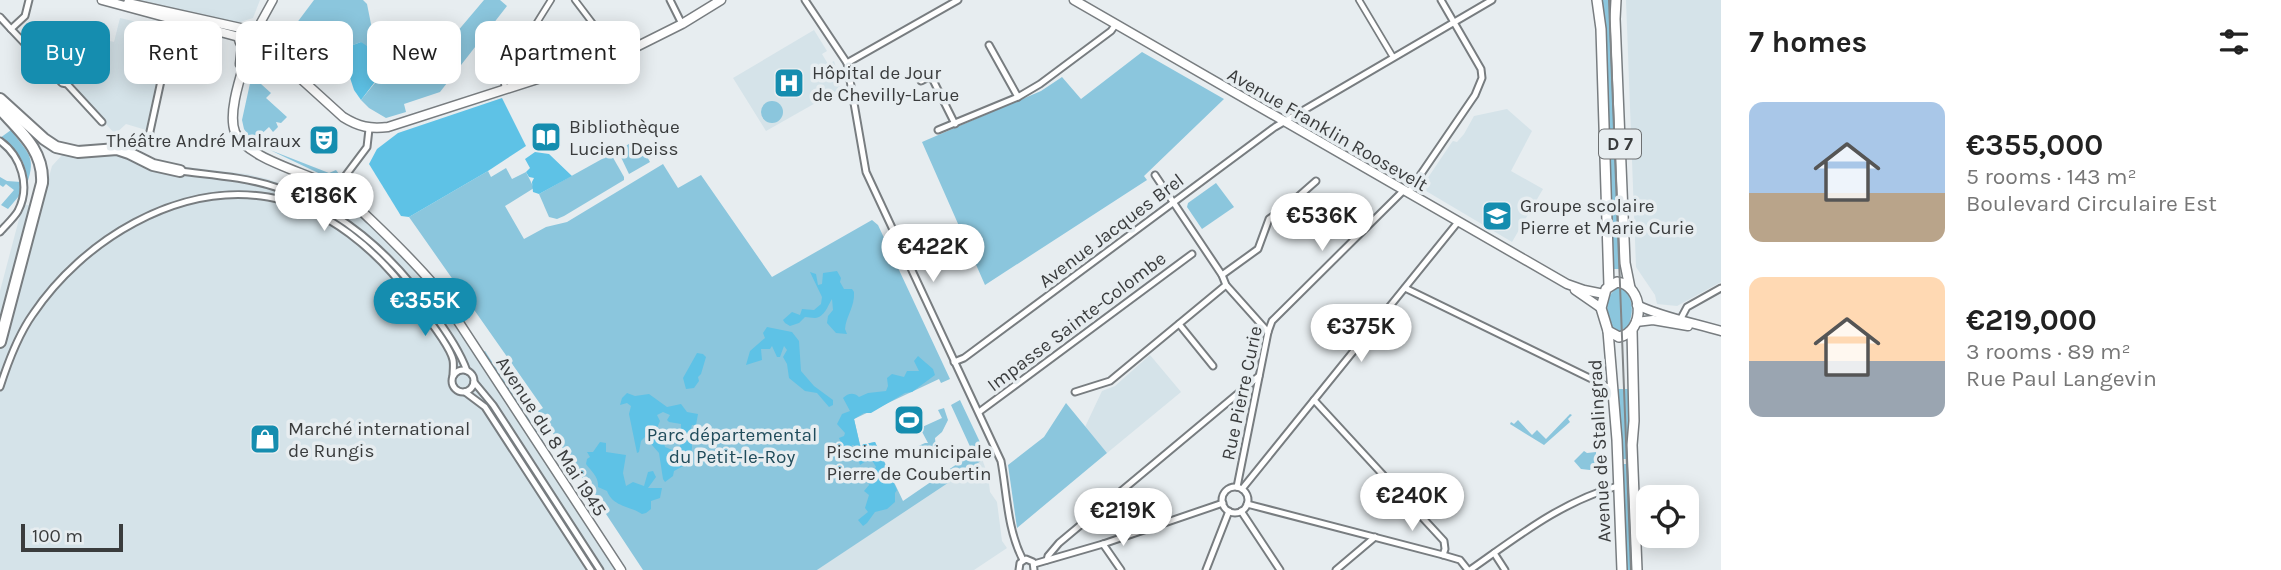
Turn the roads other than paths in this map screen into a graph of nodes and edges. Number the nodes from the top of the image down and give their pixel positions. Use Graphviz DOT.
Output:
graph roads {
  1 [pos="29,0"];
  2 [pos="102,0"];
  3 [pos="117,0"];
  4 [pos="274,0"];
  5 [pos="551,0"];
  6 [pos="575,0"];
  7 [pos="670,0"];
  8 [pos="721,0"];
  9 [pos="805,0"];
  10 [pos="958,0"];
  11 [pos="1073,0"];
  12 [pos="1359,0"];
  13 [pos="1441,0"];
  14 [pos="1492,0"];
  15 [pos="1597,0"];
  16 [pos="1616,0"];
  17 [pos="0,17"];
  18 [pos="174,21"];
  19 [pos="262,21"];
  20 [pos="591,21"];
  21 [pos="1453,22"];
  22 [pos="682,24"];
  23 [pos="1116,24"];
  24 [pos="236,27"];
  25 [pos="10,29"];
  26 [pos="640,45"];
  27 [pos="989,45"];
  28 [pos="1393,57"];
  29 [pos="847,63"];
  30 [pos="236,78"];
  31 [pos="920,81"];
  32 [pos="160,84"];
  33 [pos="237,84"];
  34 [pos="307,84"];
  35 [pos="518,84"];
  36 [pos="505,88"];
  37 [pos="1018,97"];
  38 [pos="0,99"];
  39 [pos="0,109"];
  40 [pos="1285,121"];
  41 [pos="102,122"];
  42 [pos="955,124"];
  43 [pos="369,129"];
  44 [pos="938,130"];
  45 [pos="149,136"];
  46 [pos="0,141"];
  47 [pos="180,171"];
  48 [pos="1154,175"];
  49 [pos="1316,181"];
  50 [pos="316,184"];
  51 [pos="337,190"];
  52 [pos="1405,192"];
  53 [pos="1173,204"];
  54 [pos="1458,222"];
  55 [pos="375,224"];
  56 [pos="0,232"];
  57 [pos="1192,254"];
  58 [pos="1222,275"];
  59 [pos="1567,284"];
  60 [pos="1226,285"];
  61 [pos="1405,288"];
  62 [pos="1630,288"];
  63 [pos="1721,288"];
  64 [pos="1606,290"];
  65 [pos="1637,305"];
  66 [pos="1601,308"];
  67 [pos="1679,321"];
  68 [pos="1179,324"];
  69 [pos="1634,326"];
  70 [pos="1608,331"];
  71 [pos="1268,332"];
  72 [pos="1721,332"];
  73 [pos="0,342"];
  74 [pos="954,362"];
  75 [pos="1213,366"];
  76 [pos="467,371"];
  77 [pos="453,376"];
  78 [pos="1259,376"];
  79 [pos="474,382"];
  80 [pos="0,387"];
  81 [pos="1612,389"];
  82 [pos="465,392"];
  83 [pos="1075,392"];
  84 [pos="1314,400"];
  85 [pos="979,412"];
  86 [pos="1619,486"];
  87 [pos="1240,488"];
  88 [pos="1223,503"];
  89 [pos="1247,504"];
  90 [pos="1229,511"];
  91 [pos="1241,511"];
  92 [pos="1375,537"];
  93 [pos="1103,544"];
  94 [pos="1494,553"];
  95 [pos="1443,555"];
  96 [pos="1023,560"];
  97 [pos="1047,561"];
  98 [pos="1034,567"];
  99 [pos="591,570"];
  100 [pos="600,570"];
  101 [pos="621,570"];
  102 [pos="1019,570"];
  103 [pos="1121,570"];
  104 [pos="1206,570"];
  105 [pos="1280,570"];
  106 [pos="1336,570"];
  107 [pos="1469,570"];
  108 [pos="1505,570"];
  109 [pos="1622,570"];
  110 [pos="1637,570"];
  1 -- 25 [label="street"];
  2 -- 18 [label="main road"];
  3 -- 24 [label="main road"];
  4 -- 19 [label="street"];
  5 -- 36 [label="street"];
  6 -- 20 [label="street"];
  7 -- 22 [label="street"];
  8 -- 22 [label="main road"];
  9 -- 29 [label="street"];
  10 -- 29 [label="street"];
  11 -- 23 [label="main road, Avenue Franklin Roosevelt"];
  12 -- 28 [label="street"];
  13 -- 21 [label="street, Rue Pierre Curie"];
  14 -- 21 [label="street, Avenue Jacques Brel"];
  15 -- 64 [label="main road, D 7"];
  16 -- 62 [label="main road, D 7"];
  17 -- 25 [label="street"];
  21 -- 28 [label="street, Avenue Jacques Brel"];
  21 -- 52 [label="street, Rue Pierre Curie"];
  22 -- 26 [label="main road"];
  23 -- 37 [label="street"];
  23 -- 40 [label="main road, Avenue Franklin Roosevelt"];
  25 -- 41 [label="street"];
  27 -- 37 [label="street"];
  28 -- 40 [label="street, Avenue Jacques Brel"];
  29 -- 74 [label="street"];
  30 -- 50 [label="main road, Avenue du 8 Mai 1945"];
  31 -- 42 [label="street"];
  32 -- 45 [label="street"];
  33 -- 51 [label="main road, Avenue du 8 Mai 1945"];
  34 -- 43 [label="main road"];
  35 -- 36 [label="main road"];
  36 -- 43 [label="main road"];
  37 -- 42 [label="street"];
  38 -- 47 [label="highway"];
  39 -- 73 [label="highway"];
  40 -- 52 [label="main road, Avenue Franklin Roosevelt"];
  40 -- 53 [label="street, Avenue Jacques Brel"];
  42 -- 44 [label="street"];
  43 -- 51 [label="street"];
  46 -- 56 [label="street"];
  47 -- 76 [label="street"];
  48 -- 53 [label="street"];
  49 -- 58 [label="street"];
  50 -- 51 [label="street"];
  50 -- 55 [label="main road, Avenue du 8 Mai 1945"];
  51 -- 55 [label="main road, Avenue du 8 Mai 1945"];
  52 -- 54 [label="main road, Avenue Franklin Roosevelt"];
  52 -- 71 [label="street, Rue Pierre Curie"];
  53 -- 58 [label="street"];
  53 -- 74 [label="street, Avenue Jacques Brel"];
  54 -- 59 [label="main road, Avenue Franklin Roosevelt"];
  54 -- 61 [label="street"];
  55 -- 101 [label="main road, Avenue du 8 Mai 1945"];
  57 -- 85 [label="street, Impasse Sainte-Colombe"];
  58 -- 60 [label="street"];
  59 -- 64 [label="main road, Avenue Franklin Roosevelt"];
  59 -- 66 [label="main road, Avenue Franklin Roosevelt"];
  60 -- 68 [label="street"];
  60 -- 71 [label="street"];
  61 -- 81 [label="street"];
  61 -- 84 [label="street"];
  62 -- 64 [label="main road"];
  62 -- 65 [label="main road, D 7"];
  63 -- 67 [label="street"];
  64 -- 66 [label="main road, D 7"];
  65 -- 67 [label="main road"];
  65 -- 69 [label="main road, D 7"];
  66 -- 70 [label="main road, D 7"];
  67 -- 69 [label="main road"];
  67 -- 72 [label="main road"];
  68 -- 75 [label="street"];
  68 -- 83 [label="street"];
  69 -- 70 [label="main road"];
  69 -- 110 [label="main road, D 7"];
  70 -- 81 [label="main road, Avenue de Stalingrad / D 7"];
  71 -- 78 [label="street, Rue Pierre Curie"];
  74 -- 85 [label="street"];
  76 -- 77 [label="street"];
  76 -- 79 [label="street"];
  77 -- 80 [label="street"];
  77 -- 82 [label="street"];
  78 -- 87 [label="street, Rue Pierre Curie"];
  78 -- 97 [label="street"];
  79 -- 82 [label="street"];
  79 -- 100 [label="street"];
  81 -- 86 [label="main road, Avenue de Stalingrad / D 7"];
  82 -- 99 [label="street"];
  84 -- 87 [label="street"];
  84 -- 95 [label="street"];
  85 -- 96 [label="street"];
  86 -- 94 [label="street"];
  86 -- 109 [label="main road, Avenue de Stalingrad / D 7"];
  87 -- 88 [label="street"];
  87 -- 89 [label="street"];
  88 -- 90 [label="street"];
  88 -- 93 [label="street"];
  89 -- 91 [label="street"];
  89 -- 92 [label="street"];
  90 -- 91 [label="street"];
  90 -- 104 [label="street"];
  91 -- 105 [label="street"];
  92 -- 95 [label="street"];
  92 -- 106 [label="street"];
  93 -- 97 [label="street"];
  93 -- 103 [label="street"];
  94 -- 107 [label="street"];
  94 -- 108 [label="street"];
  95 -- 107 [label="street"];
  96 -- 98 [label="street"];
  96 -- 102 [label="street"];
  97 -- 98 [label="street"];
}
